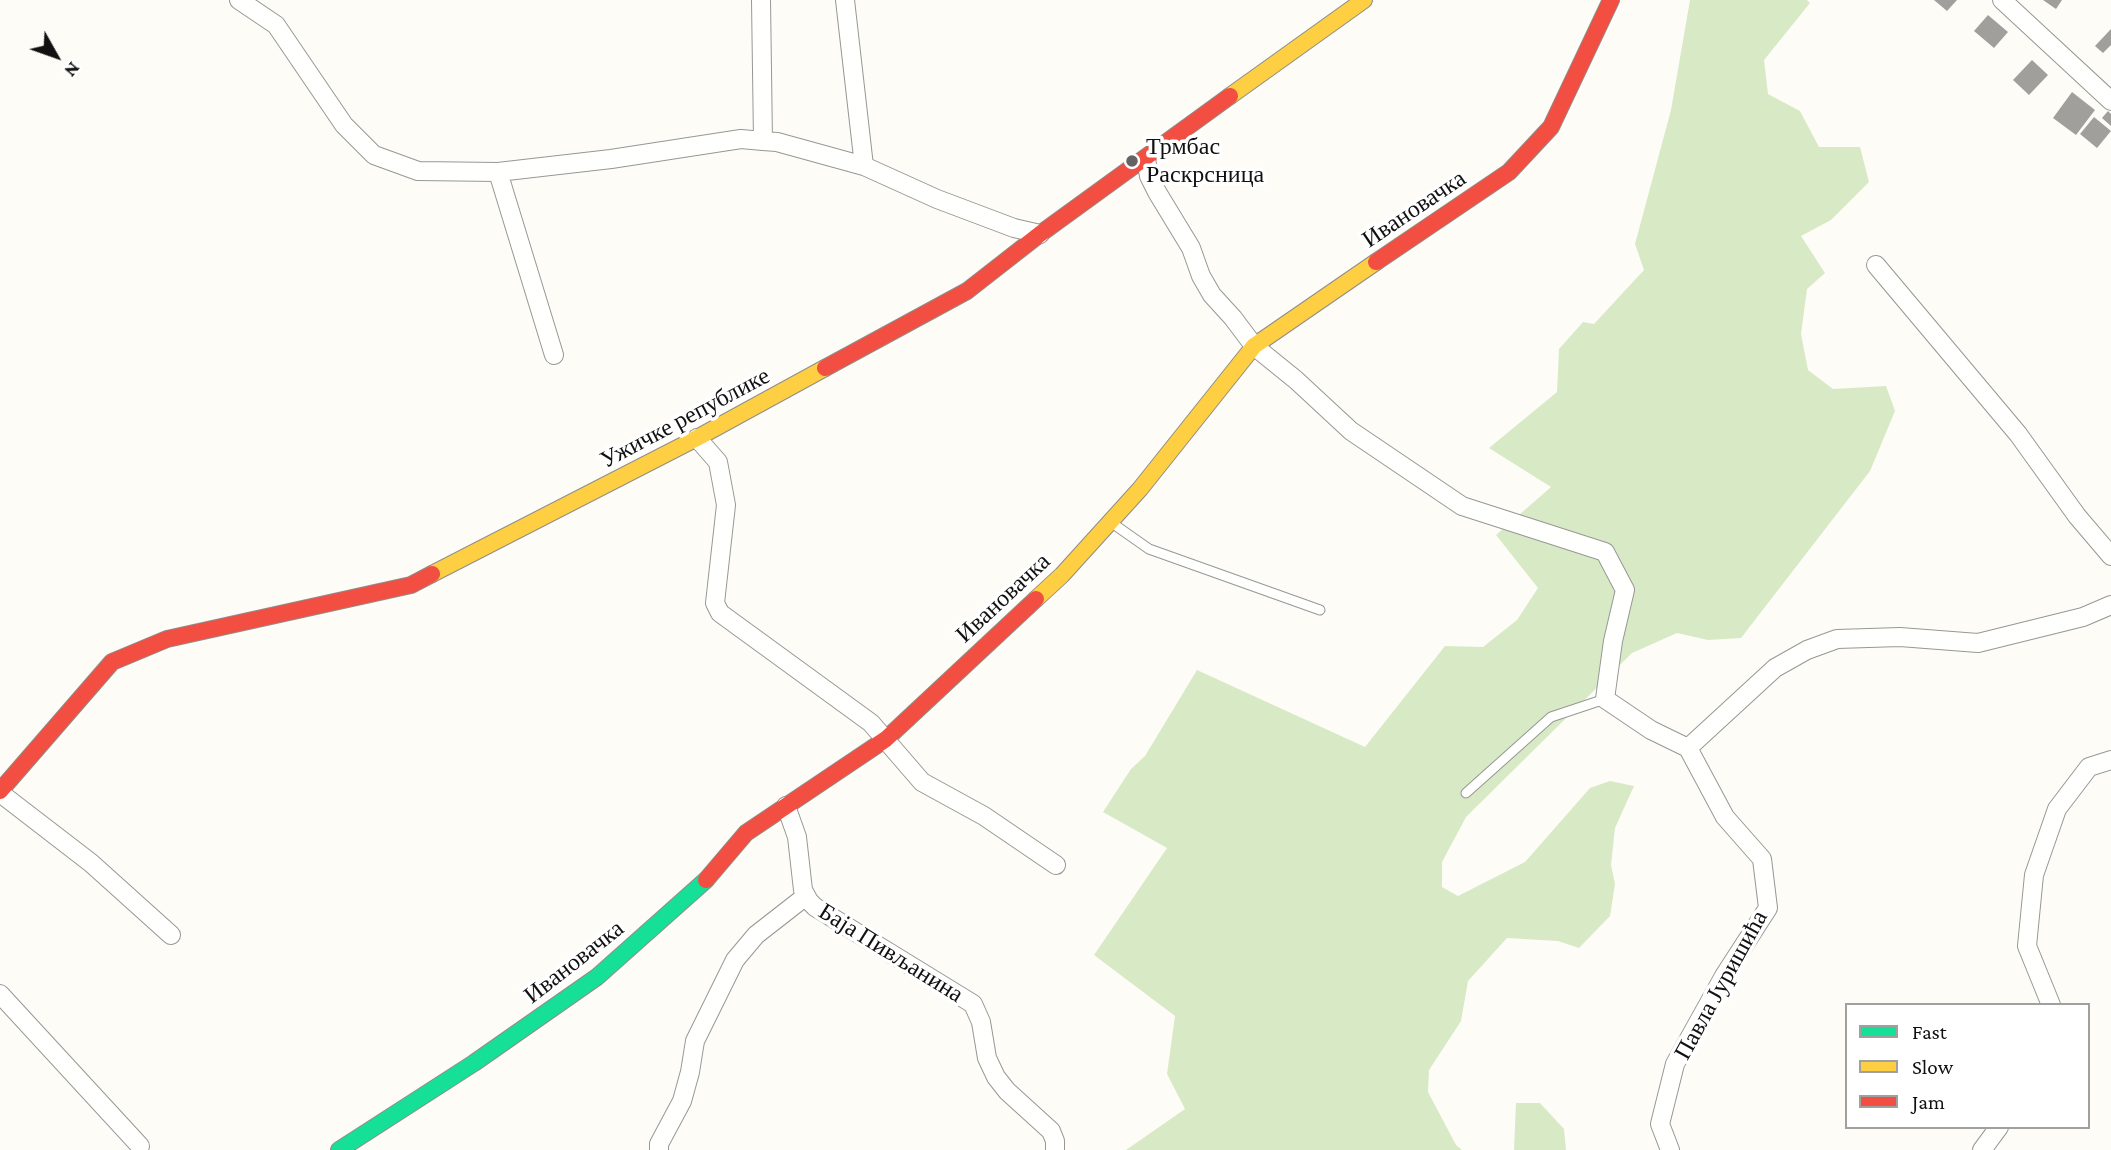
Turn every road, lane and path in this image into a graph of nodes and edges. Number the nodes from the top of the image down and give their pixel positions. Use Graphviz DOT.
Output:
graph roads {
  1 [pos="239,0"];
  2 [pos="761,0"];
  3 [pos="845,0"];
  4 [pos="1364,0"];
  5 [pos="1611,0"];
  6 [pos="2002,0"];
  7 [pos="2111,101"];
  8 [pos="763,141"];
  9 [pos="1146,159"];
  10 [pos="864,166"];
  11 [pos="498,172"];
  12 [pos="1040,234"];
  13 [pos="1876,265"];
  14 [pos="1254,346"];
  15 [pos="554,355"];
  16 [pos="697,438"];
  17 [pos="1111,522"];
  18 [pos="2111,556"];
  19 [pos="2111,605"];
  20 [pos="1320,610"];
  21 [pos="1605,699"];
  22 [pos="886,739"];
  23 [pos="1688,748"];
  24 [pos="2111,760"];
  25 [pos="0,792"];
  26 [pos="1466,793"];
  27 [pos="786,806"];
  28 [pos="1056,865"];
  29 [pos="806,896"];
  30 [pos="171,935"];
  31 [pos="0,994"];
  32 [pos="2050,1003"];
  33 [pos="1998,1129"];
  34 [pos="140,1146"];
  35 [pos="339,1150"];
  36 [pos="659,1150"];
  37 [pos="1055,1150"];
  38 [pos="1670,1150"];
  39 [pos="1982,1150"];
  1 -- 11 [label="street"];
  2 -- 8 [label="street"];
  3 -- 10 [label="street"];
  4 -- 9 [label="street, Ужичке републике"];
  5 -- 14 [label="street, Ивановачка"];
  6 -- 7 [label="street"];
  8 -- 10 [label="street"];
  8 -- 11 [label="street"];
  9 -- 12 [label="street, Ужичке републике"];
  9 -- 14 [label="street"];
  10 -- 12 [label="street"];
  11 -- 15 [label="street"];
  12 -- 16 [label="street, Ужичке републике"];
  13 -- 18 [label="street"];
  14 -- 17 [label="street, Ивановачка"];
  14 -- 21 [label="street"];
  16 -- 22 [label="street"];
  16 -- 25 [label="street, Ужичке републике"];
  17 -- 20 [label="lane"];
  17 -- 22 [label="street, Ивановачка"];
  19 -- 23 [label="street"];
  21 -- 23 [label="street"];
  21 -- 26 [label="lane"];
  22 -- 27 [label="street, Ивановачка"];
  22 -- 28 [label="street"];
  23 -- 38 [label="street, Павла Јуришића"];
  24 -- 32 [label="street"];
  25 -- 30 [label="street"];
  27 -- 29 [label="street, Баја Пивљанина"];
  27 -- 35 [label="street, Ивановачка"];
  29 -- 36 [label="street, Баја Пивљанина"];
  29 -- 37 [label="street, Баја Пивљанина"];
  31 -- 34 [label="street"];
  33 -- 39 [label="street"];
}
